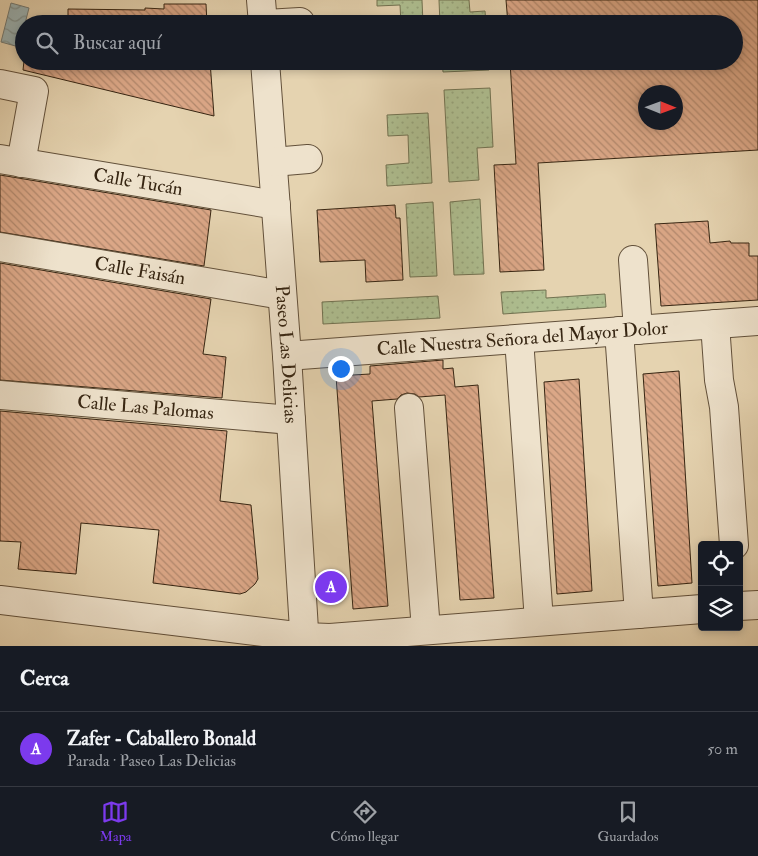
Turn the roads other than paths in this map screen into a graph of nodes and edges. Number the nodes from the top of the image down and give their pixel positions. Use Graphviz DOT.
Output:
graph roads {
  1 [pos="261,0"];
  2 [pos="263,15"];
  3 [pos="267,70"];
  4 [pos="0,84"];
  5 [pos="308,159"];
  6 [pos="10,161"];
  7 [pos="273,162"];
  8 [pos="276,206"];
  9 [pos="0,247"];
  10 [pos="633,260"];
  11 [pos="282,295"];
  12 [pos="758,321"];
  13 [pos="715,324"];
  14 [pos="629,330"];
  15 [pos="519,339"];
  16 [pos="287,356"];
  17 [pos="0,395"];
  18 [pos="408,408"];
  19 [pos="291,420"];
  20 [pos="734,541"];
  21 [pos="0,600"];
  22 [pos="758,604"];
  23 [pos="743,606"];
  24 [pos="698,608"];
  25 [pos="639,614"];
  26 [pos="539,621"];
  27 [pos="426,630"];
  28 [pos="305,641"];
  1 -- 2 [label="street"];
  3 -- 7 [label="street, Paseo Las Delicias"];
  4 -- 6 [label="street"];
  5 -- 7 [label="street"];
  6 -- 8 [label="street, Calle Tucán"];
  7 -- 8 [label="street, Paseo Las Delicias"];
  8 -- 11 [label="street, Paseo Las Delicias"];
  9 -- 11 [label="street, Calle Faisán"];
  10 -- 14 [label="street"];
  11 -- 16 [label="street, Paseo Las Delicias"];
  12 -- 13 [label="street, Calle Nuestra Señora del Mayor Dolor"];
  13 -- 14 [label="street, Calle Nuestra Señora del Mayor Dolor"];
  13 -- 20 [label="street"];
  14 -- 15 [label="street, Calle Nuestra Señora del Mayor Dolor"];
  14 -- 25 [label="street"];
  15 -- 16 [label="street, Calle Nuestra Señora del Mayor Dolor"];
  15 -- 26 [label="street"];
  16 -- 19 [label="street, Paseo Las Delicias"];
  17 -- 19 [label="street, Calle Las Palomas"];
  18 -- 27 [label="street"];
  19 -- 28 [label="street, Paseo Las Delicias"];
  21 -- 28 [label="street"];
  22 -- 23 [label="street"];
  24 -- 25 [label="street"];
  25 -- 26 [label="street"];
  26 -- 27 [label="street"];
  27 -- 28 [label="street"];
}
